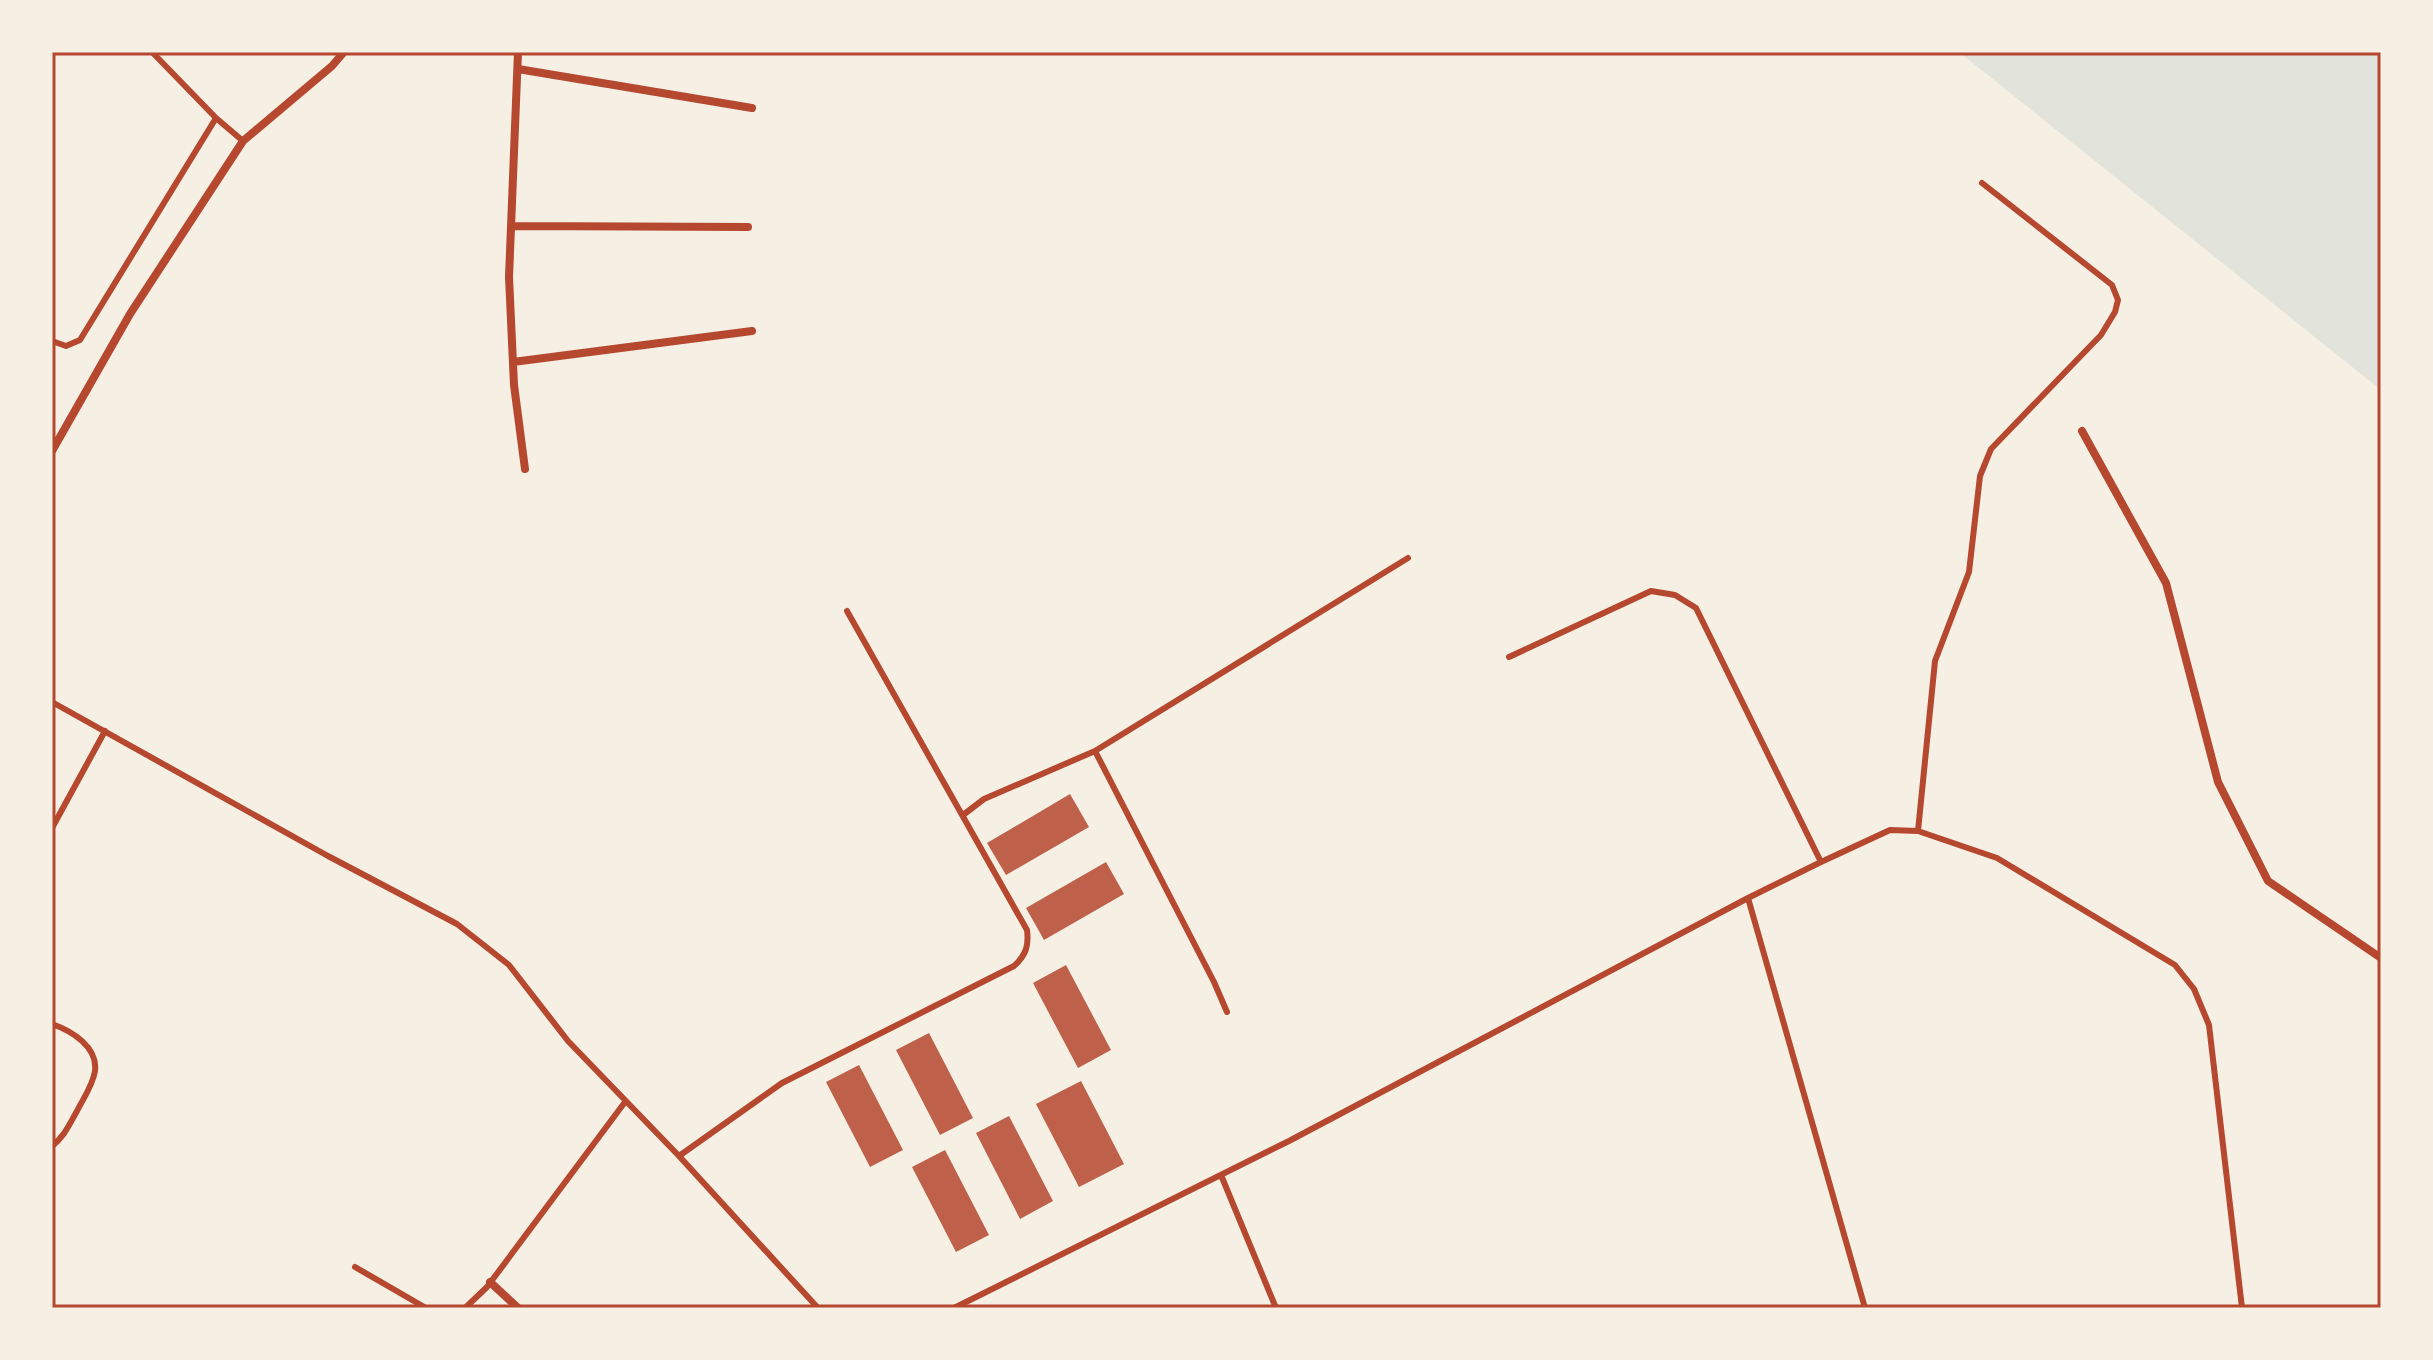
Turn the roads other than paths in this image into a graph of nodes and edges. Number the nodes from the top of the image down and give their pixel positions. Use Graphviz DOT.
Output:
graph roads {
  1 [pos="152,52"];
  2 [pos="344,52"];
  3 [pos="518,52"];
  4 [pos="518,69"];
  5 [pos="752,108"];
  6 [pos="216,118"];
  7 [pos="243,141"];
  8 [pos="1982,183"];
  9 [pos="511,226"];
  10 [pos="748,227"];
  11 [pos="752,331"];
  12 [pos="52,341"];
  13 [pos="513,362"];
  14 [pos="2082,431"];
  15 [pos="52,451"];
  16 [pos="525,469"];
  17 [pos="1408,558"];
  18 [pos="847,611"];
  19 [pos="1509,657"];
  20 [pos="52,702"];
  21 [pos="105,731"];
  22 [pos="1095,751"];
  23 [pos="963,815"];
  24 [pos="52,828"];
  25 [pos="1918,831"];
  26 [pos="1821,862"];
  27 [pos="1748,898"];
  28 [pos="2381,958"];
  29 [pos="1227,1012"];
  30 [pos="52,1024"];
  31 [pos="625,1102"];
  32 [pos="52,1146"];
  33 [pos="679,1156"];
  34 [pos="1221,1175"];
  35 [pos="355,1267"];
  36 [pos="490,1282"];
  37 [pos="426,1308"];
  38 [pos="465,1308"];
  39 [pos="518,1308"];
  40 [pos="818,1308"];
  41 [pos="954,1308"];
  42 [pos="1276,1308"];
  43 [pos="1865,1308"];
  44 [pos="2242,1308"];
  1 -- 6 [label="lane"];
  2 -- 7 [label="street"];
  3 -- 4 [label="street"];
  4 -- 5 [label="street"];
  4 -- 9 [label="street"];
  6 -- 7 [label="lane"];
  6 -- 12 [label="lane"];
  7 -- 15 [label="street"];
  8 -- 25 [label="lane"];
  9 -- 10 [label="street"];
  9 -- 13 [label="street"];
  11 -- 13 [label="street"];
  13 -- 16 [label="street"];
  14 -- 28 [label="street"];
  17 -- 22 [label="lane"];
  18 -- 23 [label="lane"];
  19 -- 26 [label="lane"];
  20 -- 21 [label="lane"];
  21 -- 24 [label="lane"];
  21 -- 31 [label="lane"];
  22 -- 23 [label="lane"];
  22 -- 29 [label="lane"];
  23 -- 33 [label="lane"];
  25 -- 26 [label="lane"];
  25 -- 44 [label="lane"];
  26 -- 27 [label="lane"];
  27 -- 34 [label="lane"];
  27 -- 43 [label="lane"];
  30 -- 32 [label="lane"];
  31 -- 33 [label="lane"];
  31 -- 36 [label="lane"];
  33 -- 40 [label="lane"];
  34 -- 41 [label="lane"];
  34 -- 42 [label="lane"];
  35 -- 37 [label="lane"];
  36 -- 38 [label="lane"];
  36 -- 39 [label="street"];
}
